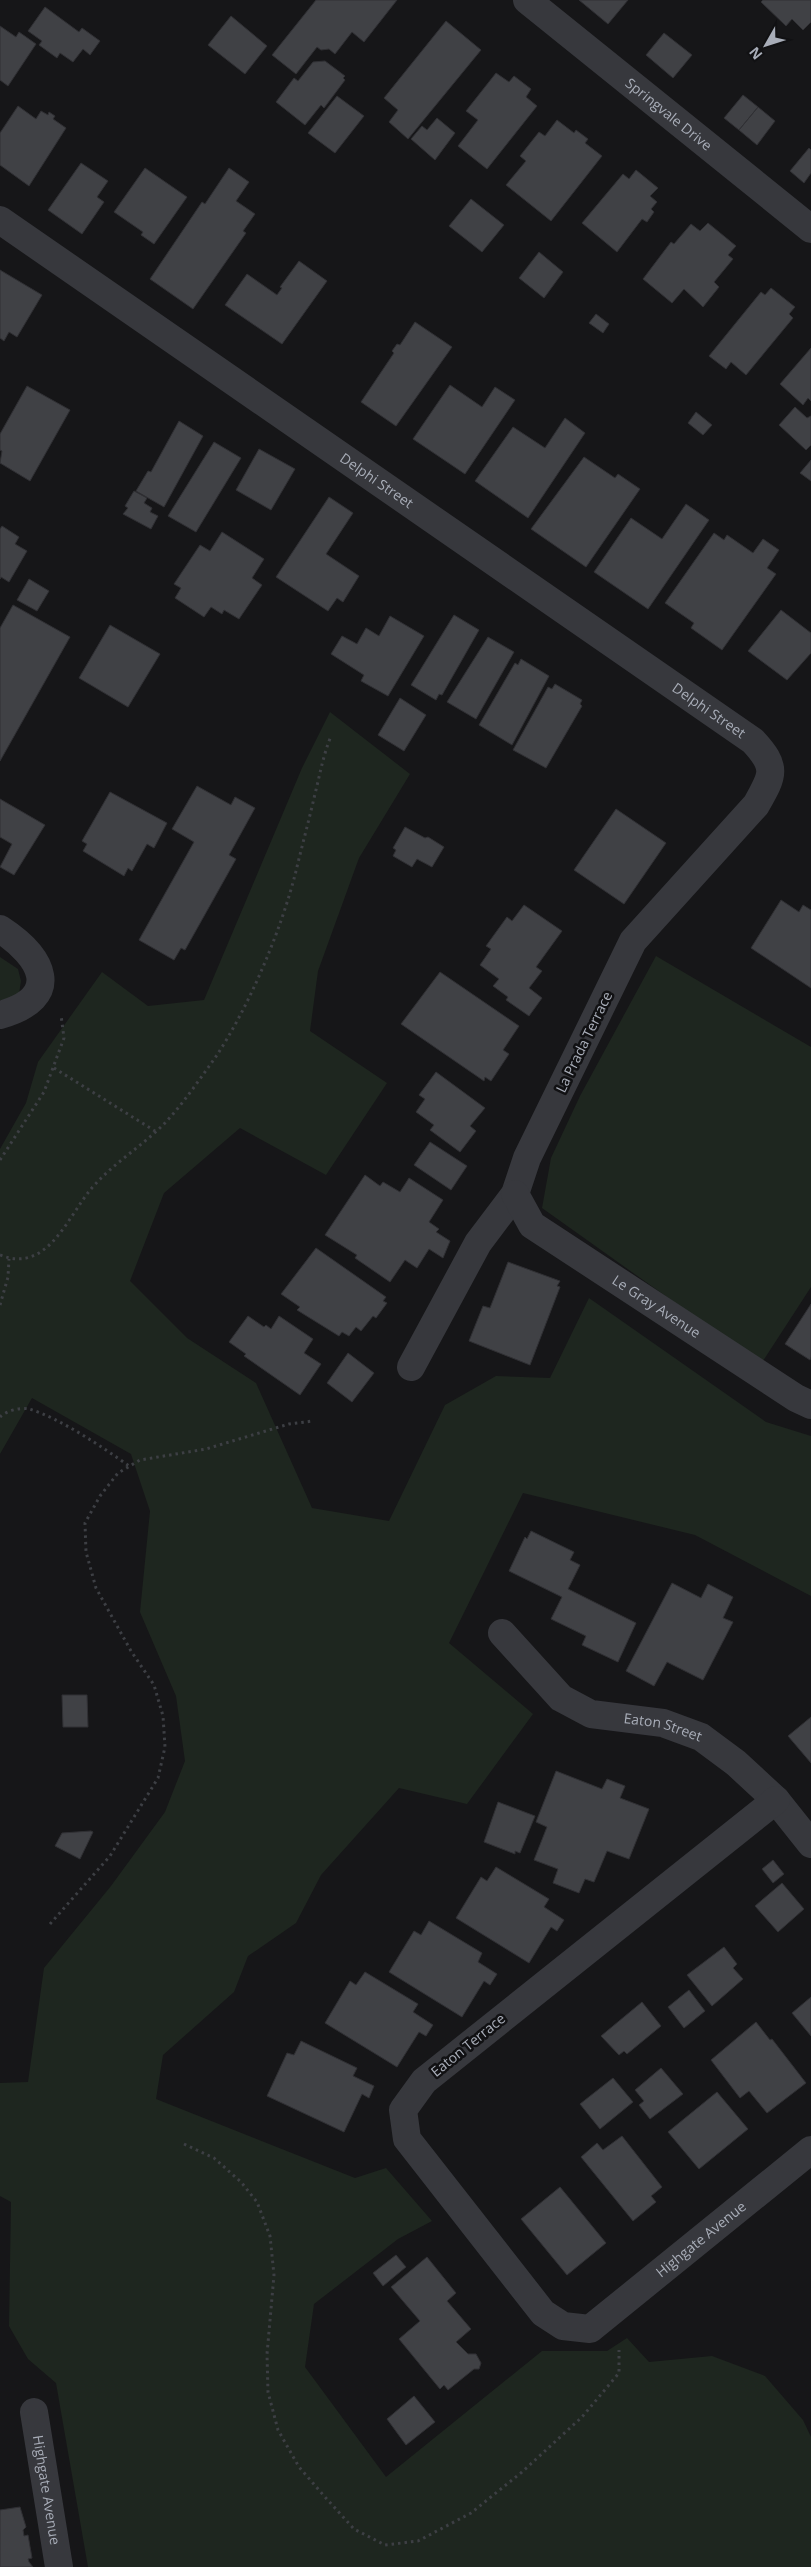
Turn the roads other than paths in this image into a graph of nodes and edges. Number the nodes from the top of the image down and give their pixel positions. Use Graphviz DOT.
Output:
graph roads {
  1 [pos="527,0"];
  2 [pos="0,220"];
  3 [pos="811,230"];
  4 [pos="753,741"];
  5 [pos="0,929"];
  6 [pos="0,1015"];
  7 [pos="515,1194"];
  8 [pos="411,1367"];
  9 [pos="811,1405"];
  10 [pos="502,1633"];
  11 [pos="776,1800"];
  12 [pos="811,1844"];
  13 [pos="811,2150"];
  14 [pos="600,2321"];
  15 [pos="34,2412"];
  16 [pos="59,2567"];
  1 -- 3 [label="street, Springvale Drive"];
  2 -- 4 [label="street, Delphi Street"];
  4 -- 7 [label="street, La Prada Terrace"];
  5 -- 6 [label="street"];
  7 -- 8 [label="street, La Prada Terrace"];
  7 -- 9 [label="street, Le Gray Avenue"];
  10 -- 11 [label="street, Eaton Street"];
  11 -- 12 [label="street, Eaton Street"];
  11 -- 14 [label="street, Eaton Terrace"];
  13 -- 14 [label="street, Highgate Avenue"];
  15 -- 16 [label="street, Highgate Avenue"];
}
